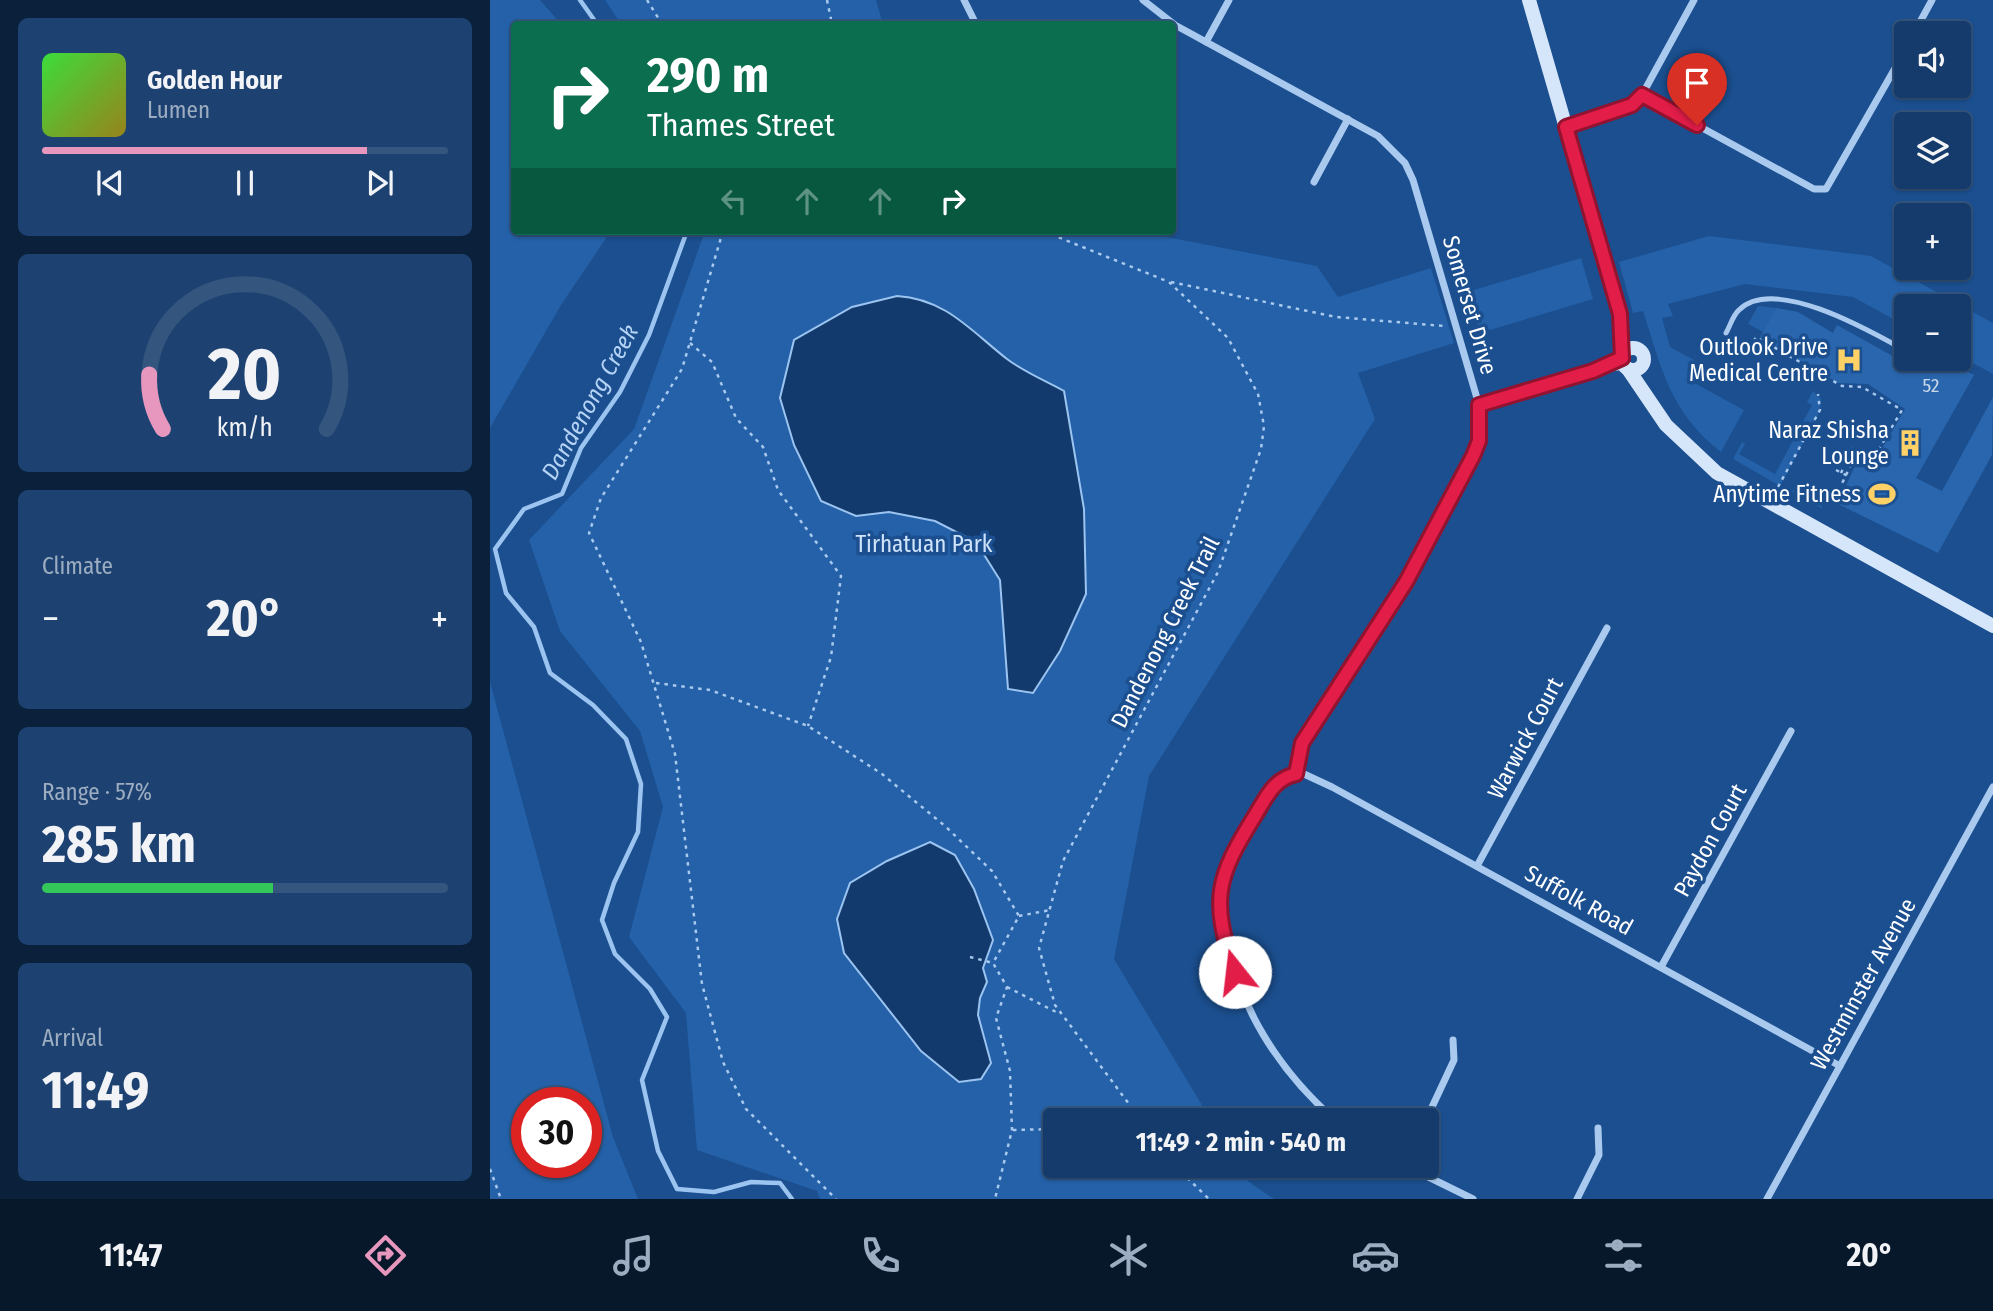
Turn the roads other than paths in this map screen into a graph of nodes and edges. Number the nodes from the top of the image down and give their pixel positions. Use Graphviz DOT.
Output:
graph roads {
  1 [pos="964,0"];
  2 [pos="1143,0"];
  3 [pos="1229,0"];
  4 [pos="1529,0"];
  5 [pos="1694,0"];
  6 [pos="1932,0"];
  7 [pos="974,21"];
  8 [pos="1167,21"];
  9 [pos="1921,21"];
  10 [pos="1176,28"];
  11 [pos="1206,42"];
  12 [pos="1894,70"];
  13 [pos="1642,95"];
  14 [pos="1348,119"];
  15 [pos="1566,127"];
  16 [pos="1314,182"];
  17 [pos="1620,314"];
  18 [pos="1726,333"];
  19 [pos="1894,344"];
  20 [pos="1639,350"];
  21 [pos="1625,362"];
  22 [pos="1643,364"];
  23 [pos="1651,402"];
  24 [pos="1479,405"];
  25 [pos="1993,626"];
  26 [pos="1607,628"];
  27 [pos="1791,731"];
  28 [pos="1296,774"];
  29 [pos="1993,787"];
  30 [pos="1477,866"];
  31 [pos="1661,967"];
  32 [pos="1453,1040"];
  33 [pos="1840,1066"];
  34 [pos="1323,1108"];
  35 [pos="1432,1108"];
  36 [pos="1598,1128"];
  37 [pos="1430,1178"];
  38 [pos="1474,1199"];
  39 [pos="1577,1199"];
  40 [pos="1767,1199"];
  1 -- 7 [label="street"];
  2 -- 8 [label="street, Somerset Drive"];
  3 -- 11 [label="street"];
  4 -- 15 [label="street"];
  5 -- 13 [label="street"];
  6 -- 9 [label="street"];
  10 -- 11 [label="street, Somerset Drive"];
  11 -- 14 [label="street, Somerset Drive"];
  12 -- 13 [label="street"];
  13 -- 15 [label="street"];
  14 -- 16 [label="street"];
  14 -- 24 [label="street, Somerset Drive"];
  15 -- 17 [label="street"];
  17 -- 20 [label="street"];
  17 -- 21 [label="street"];
  18 -- 19 [label="lane"];
  20 -- 21 [label="street"];
  20 -- 22 [label="street"];
  21 -- 22 [label="street"];
  21 -- 23 [label="street"];
  21 -- 24 [label="street"];
  22 -- 23 [label="street"];
  23 -- 25 [label="street"];
  24 -- 28 [label="street, Somerset Drive"];
  26 -- 30 [label="street, Warwick Court"];
  27 -- 31 [label="street, Paydon Court"];
  28 -- 30 [label="street, Suffolk Road"];
  28 -- 34 [label="street"];
  29 -- 33 [label="street, Westminster Avenue"];
  30 -- 31 [label="street, Suffolk Road"];
  31 -- 33 [label="street, Suffolk Road"];
  32 -- 35 [label="street"];
  33 -- 40 [label="street, Westminster Avenue"];
  36 -- 39 [label="street"];
  37 -- 38 [label="street"];
}
